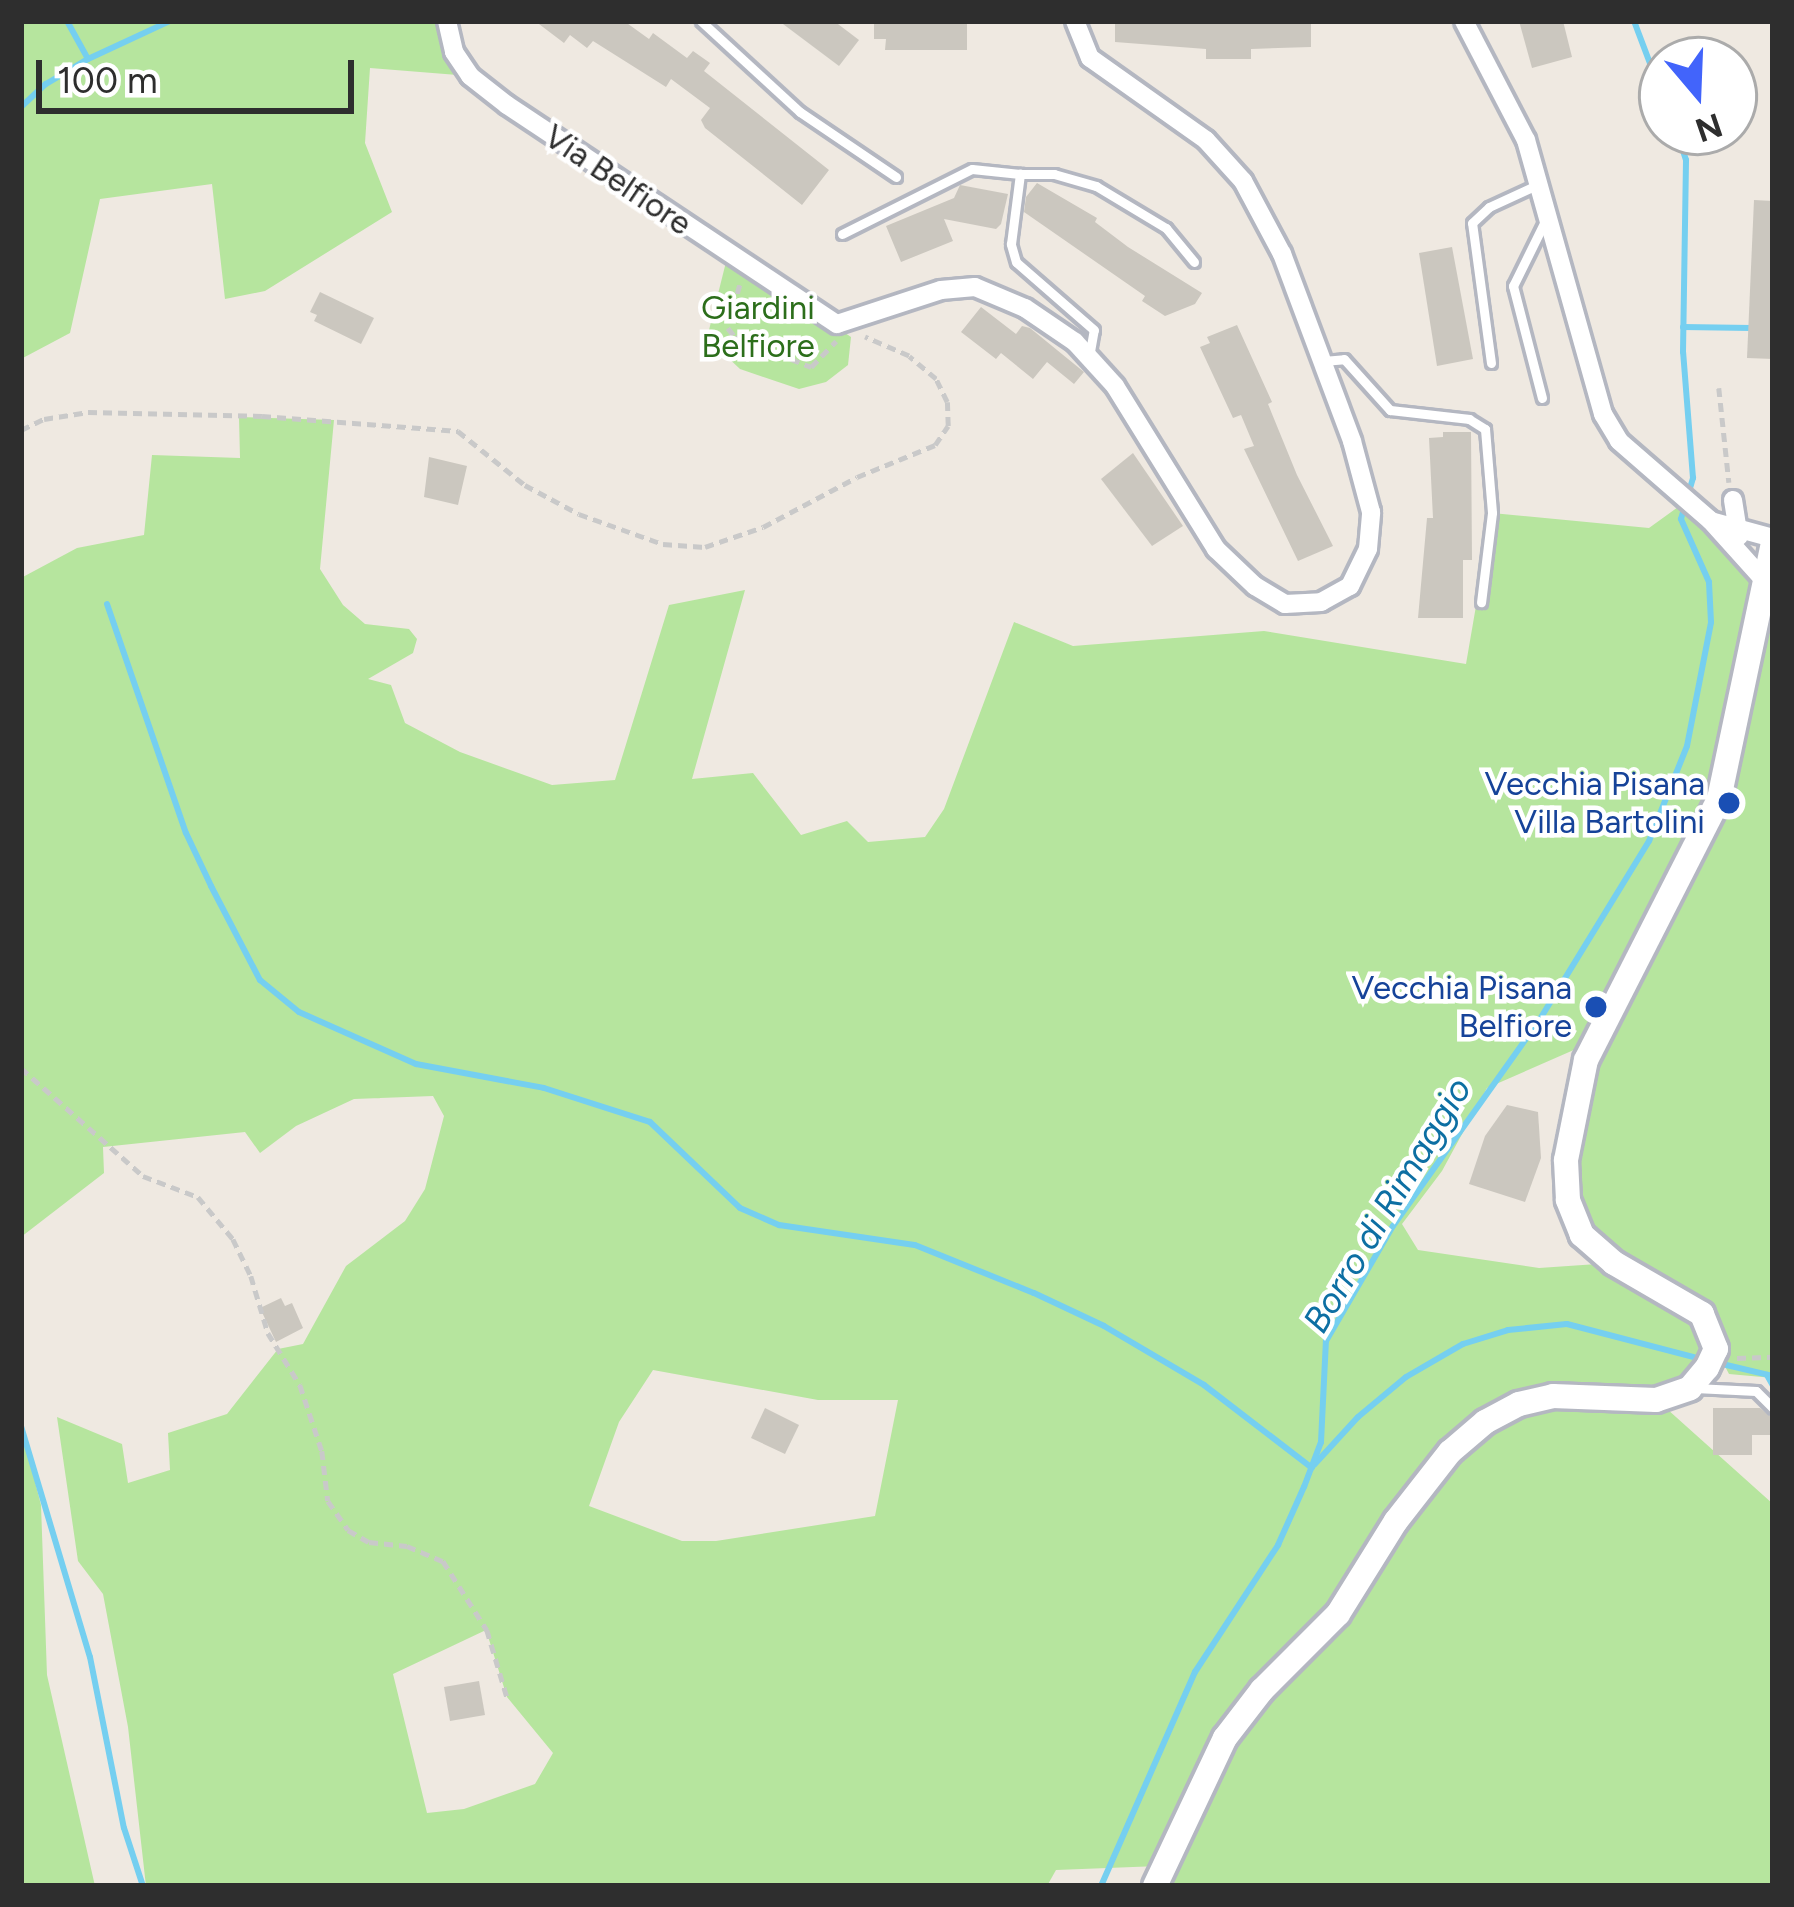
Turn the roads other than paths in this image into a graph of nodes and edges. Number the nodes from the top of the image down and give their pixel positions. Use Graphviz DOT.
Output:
graph roads {
  1 [pos="447,21"];
  2 [pos="701,21"];
  3 [pos="1075,21"];
  4 [pos="1464,21"];
  5 [pos="1020,174"];
  6 [pos="896,177"];
  7 [pos="1539,184"];
  8 [pos="1547,217"];
  9 [pos="842,234"];
  10 [pos="1194,262"];
  11 [pos="1089,357"];
  12 [pos="1323,361"];
  13 [pos="1491,363"];
  14 [pos="1542,398"];
  15 [pos="1733,500"];
  16 [pos="1710,520"];
  17 [pos="1737,528"];
  18 [pos="1773,541"];
  19 [pos="1741,554"];
  20 [pos="1765,580"];
  21 [pos="1480,602"];
  22 [pos="1690,1388"];
  23 [pos="1773,1408"];
  24 [pos="1154,1886"];
  1 -- 11 [label="street, Via Belfiore"];
  2 -- 6 [label="lane"];
  3 -- 12 [label="street"];
  4 -- 7 [label="street"];
  5 -- 9 [label="lane"];
  5 -- 10 [label="lane"];
  5 -- 11 [label="lane"];
  7 -- 8 [label="street"];
  7 -- 13 [label="lane"];
  8 -- 14 [label="lane"];
  8 -- 16 [label="street"];
  11 -- 12 [label="street"];
  12 -- 21 [label="lane"];
  15 -- 17 [label="street"];
  16 -- 17 [label="street"];
  16 -- 19 [label="street"];
  17 -- 18 [label="street"];
  17 -- 19 [label="street"];
  18 -- 20 [label="main road"];
  19 -- 20 [label="street"];
  20 -- 22 [label="main road"];
  22 -- 23 [label="lane"];
  22 -- 24 [label="main road"];
}
